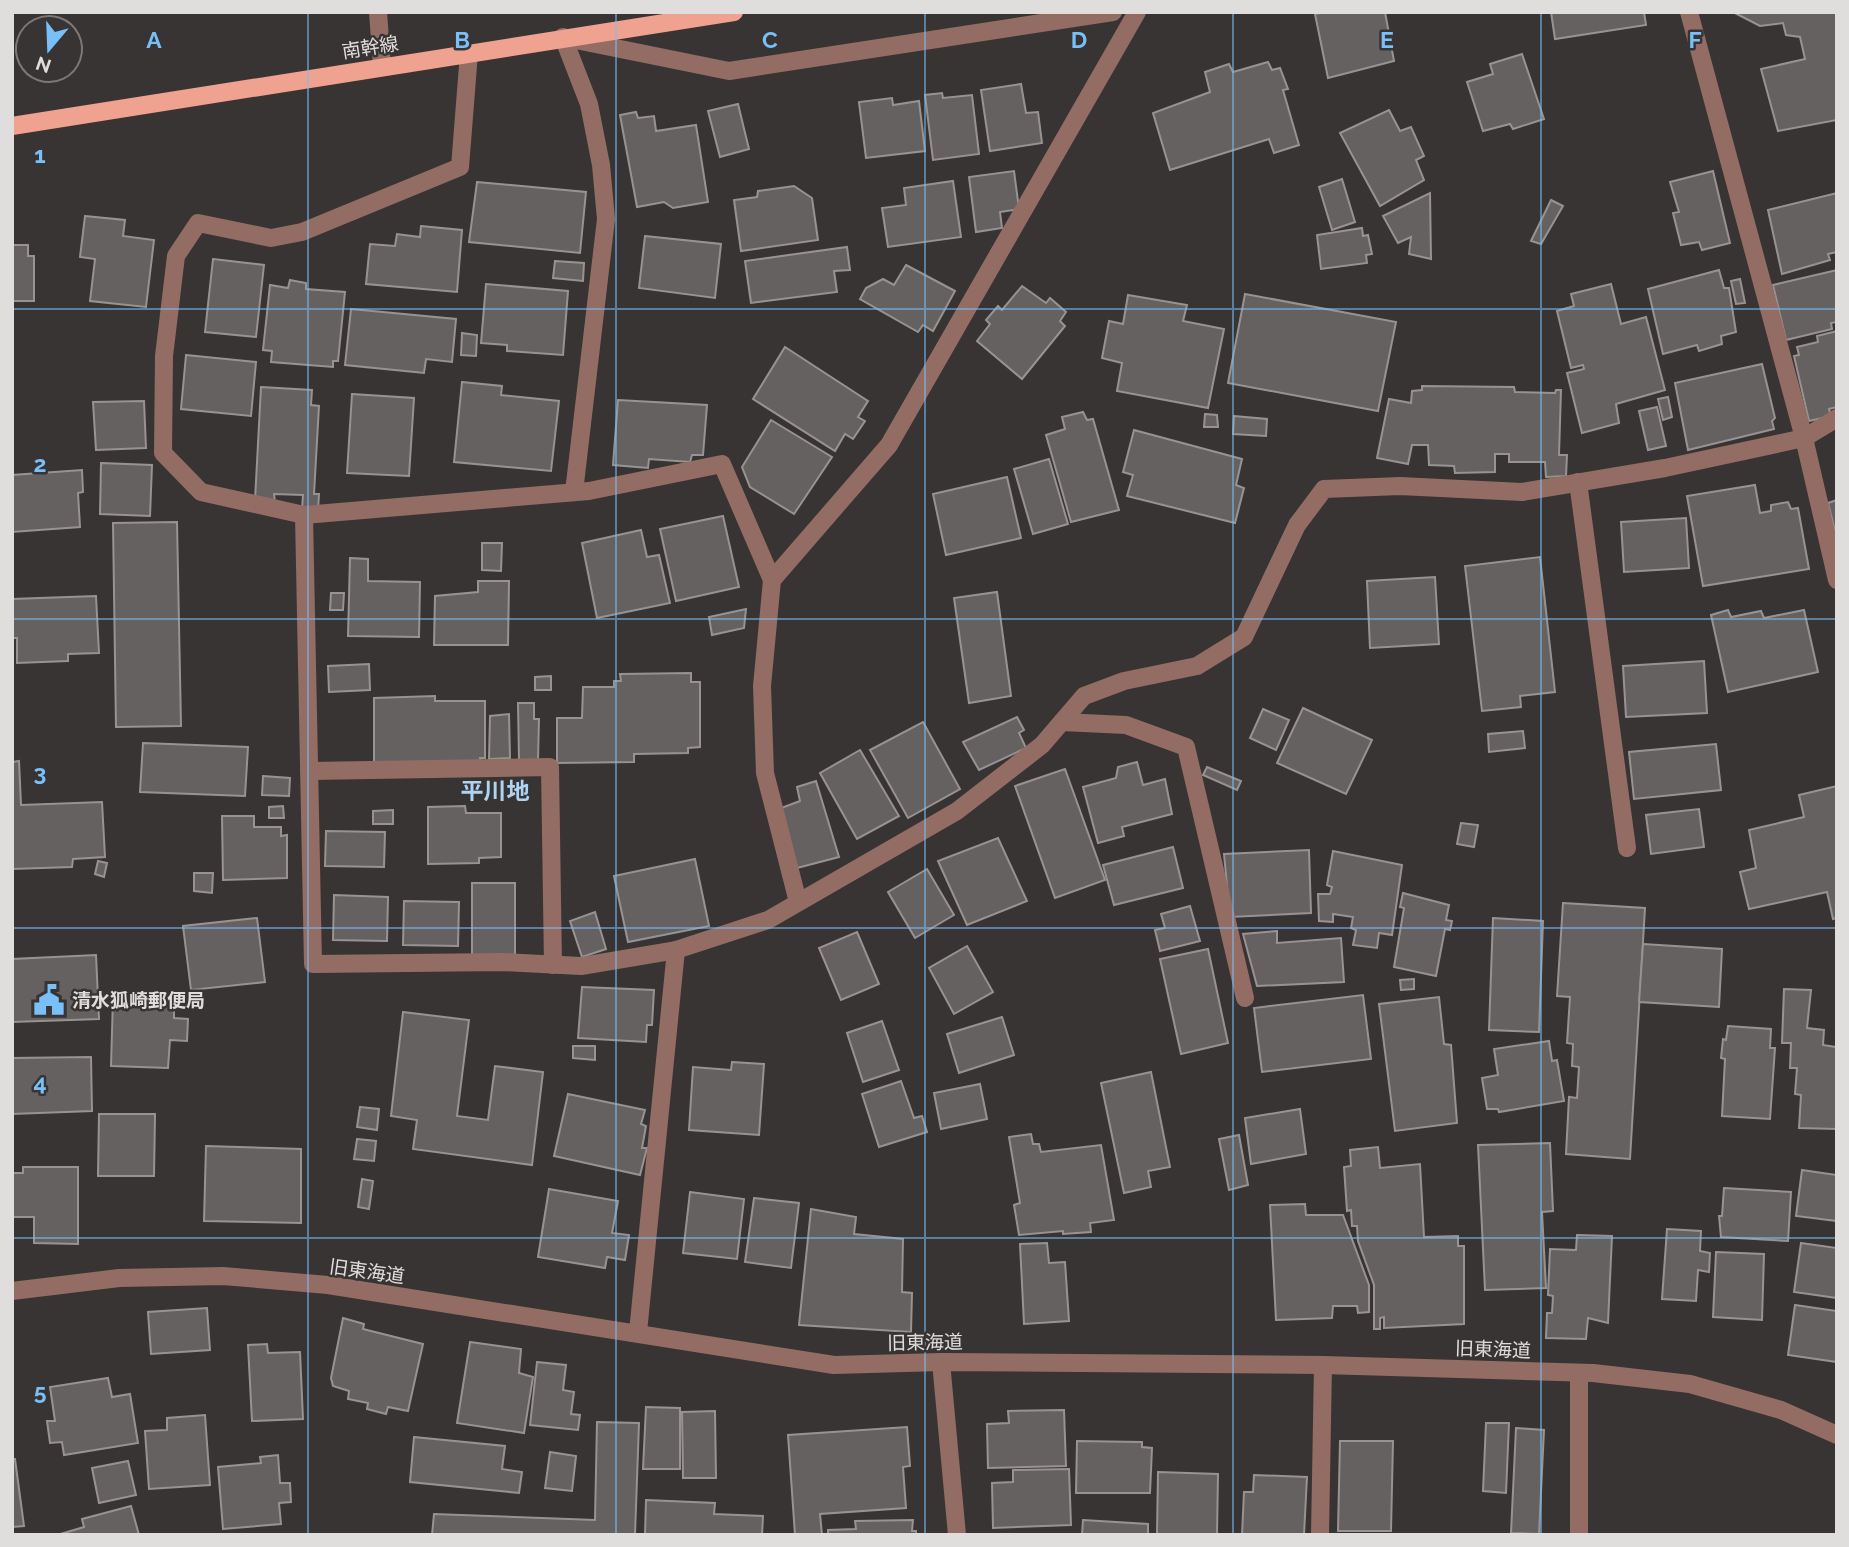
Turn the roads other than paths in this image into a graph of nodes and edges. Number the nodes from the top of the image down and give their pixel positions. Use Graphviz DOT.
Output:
graph roads {
  1 [pos="378,12"];
  2 [pos="734,12"];
  3 [pos="1113,12"];
  4 [pos="1137,12"];
  5 [pos="1689,12"];
  6 [pos="676,17"];
  7 [pos="563,37"];
  8 [pos="469,53"];
  9 [pos="382,66"];
  10 [pos="12,126"];
  11 [pos="1837,418"];
  12 [pos="1804,438"];
  13 [pos="1578,482"];
  14 [pos="574,492"];
  15 [pos="304,514"];
  16 [pos="772,580"];
  17 [pos="1837,580"];
  18 [pos="1062,722"];
  19 [pos="309,771"];
  20 [pos="1627,848"];
  21 [pos="798,902"];
  22 [pos="676,950"];
  23 [pos="553,965"];
  24 [pos="1245,998"];
  25 [pos="12,1291"];
  26 [pos="638,1332"];
  27 [pos="941,1362"];
  28 [pos="1323,1365"];
  29 [pos="1578,1373"];
  30 [pos="1837,1435"];
  31 [pos="957,1535"];
  32 [pos="1320,1535"];
  33 [pos="1579,1535"];
  1 -- 9 [label="street"];
  2 -- 6 [label="main road, 南幹線"];
  3 -- 7 [label="street"];
  4 -- 16 [label="street"];
  5 -- 12 [label="street"];
  6 -- 7 [label="main road, 南幹線"];
  7 -- 8 [label="main road, 南幹線"];
  7 -- 14 [label="street"];
  8 -- 9 [label="main road, 南幹線"];
  8 -- 15 [label="street"];
  9 -- 10 [label="main road, 南幹線"];
  11 -- 12 [label="street"];
  12 -- 13 [label="street"];
  12 -- 17 [label="street"];
  13 -- 18 [label="street"];
  13 -- 20 [label="street"];
  14 -- 15 [label="street"];
  14 -- 16 [label="street"];
  15 -- 19 [label="street"];
  16 -- 21 [label="street"];
  18 -- 21 [label="street"];
  18 -- 24 [label="street"];
  19 -- 23 [label="street"];
  19 -- 23 [label="street"];
  21 -- 22 [label="street"];
  22 -- 23 [label="street"];
  22 -- 26 [label="street"];
  25 -- 26 [label="street, 旧東海道"];
  26 -- 27 [label="street, 旧東海道"];
  27 -- 28 [label="street, 旧東海道"];
  27 -- 31 [label="street"];
  28 -- 29 [label="street, 旧東海道"];
  28 -- 32 [label="street"];
  29 -- 30 [label="street, 旧東海道"];
  29 -- 33 [label="street"];
}
